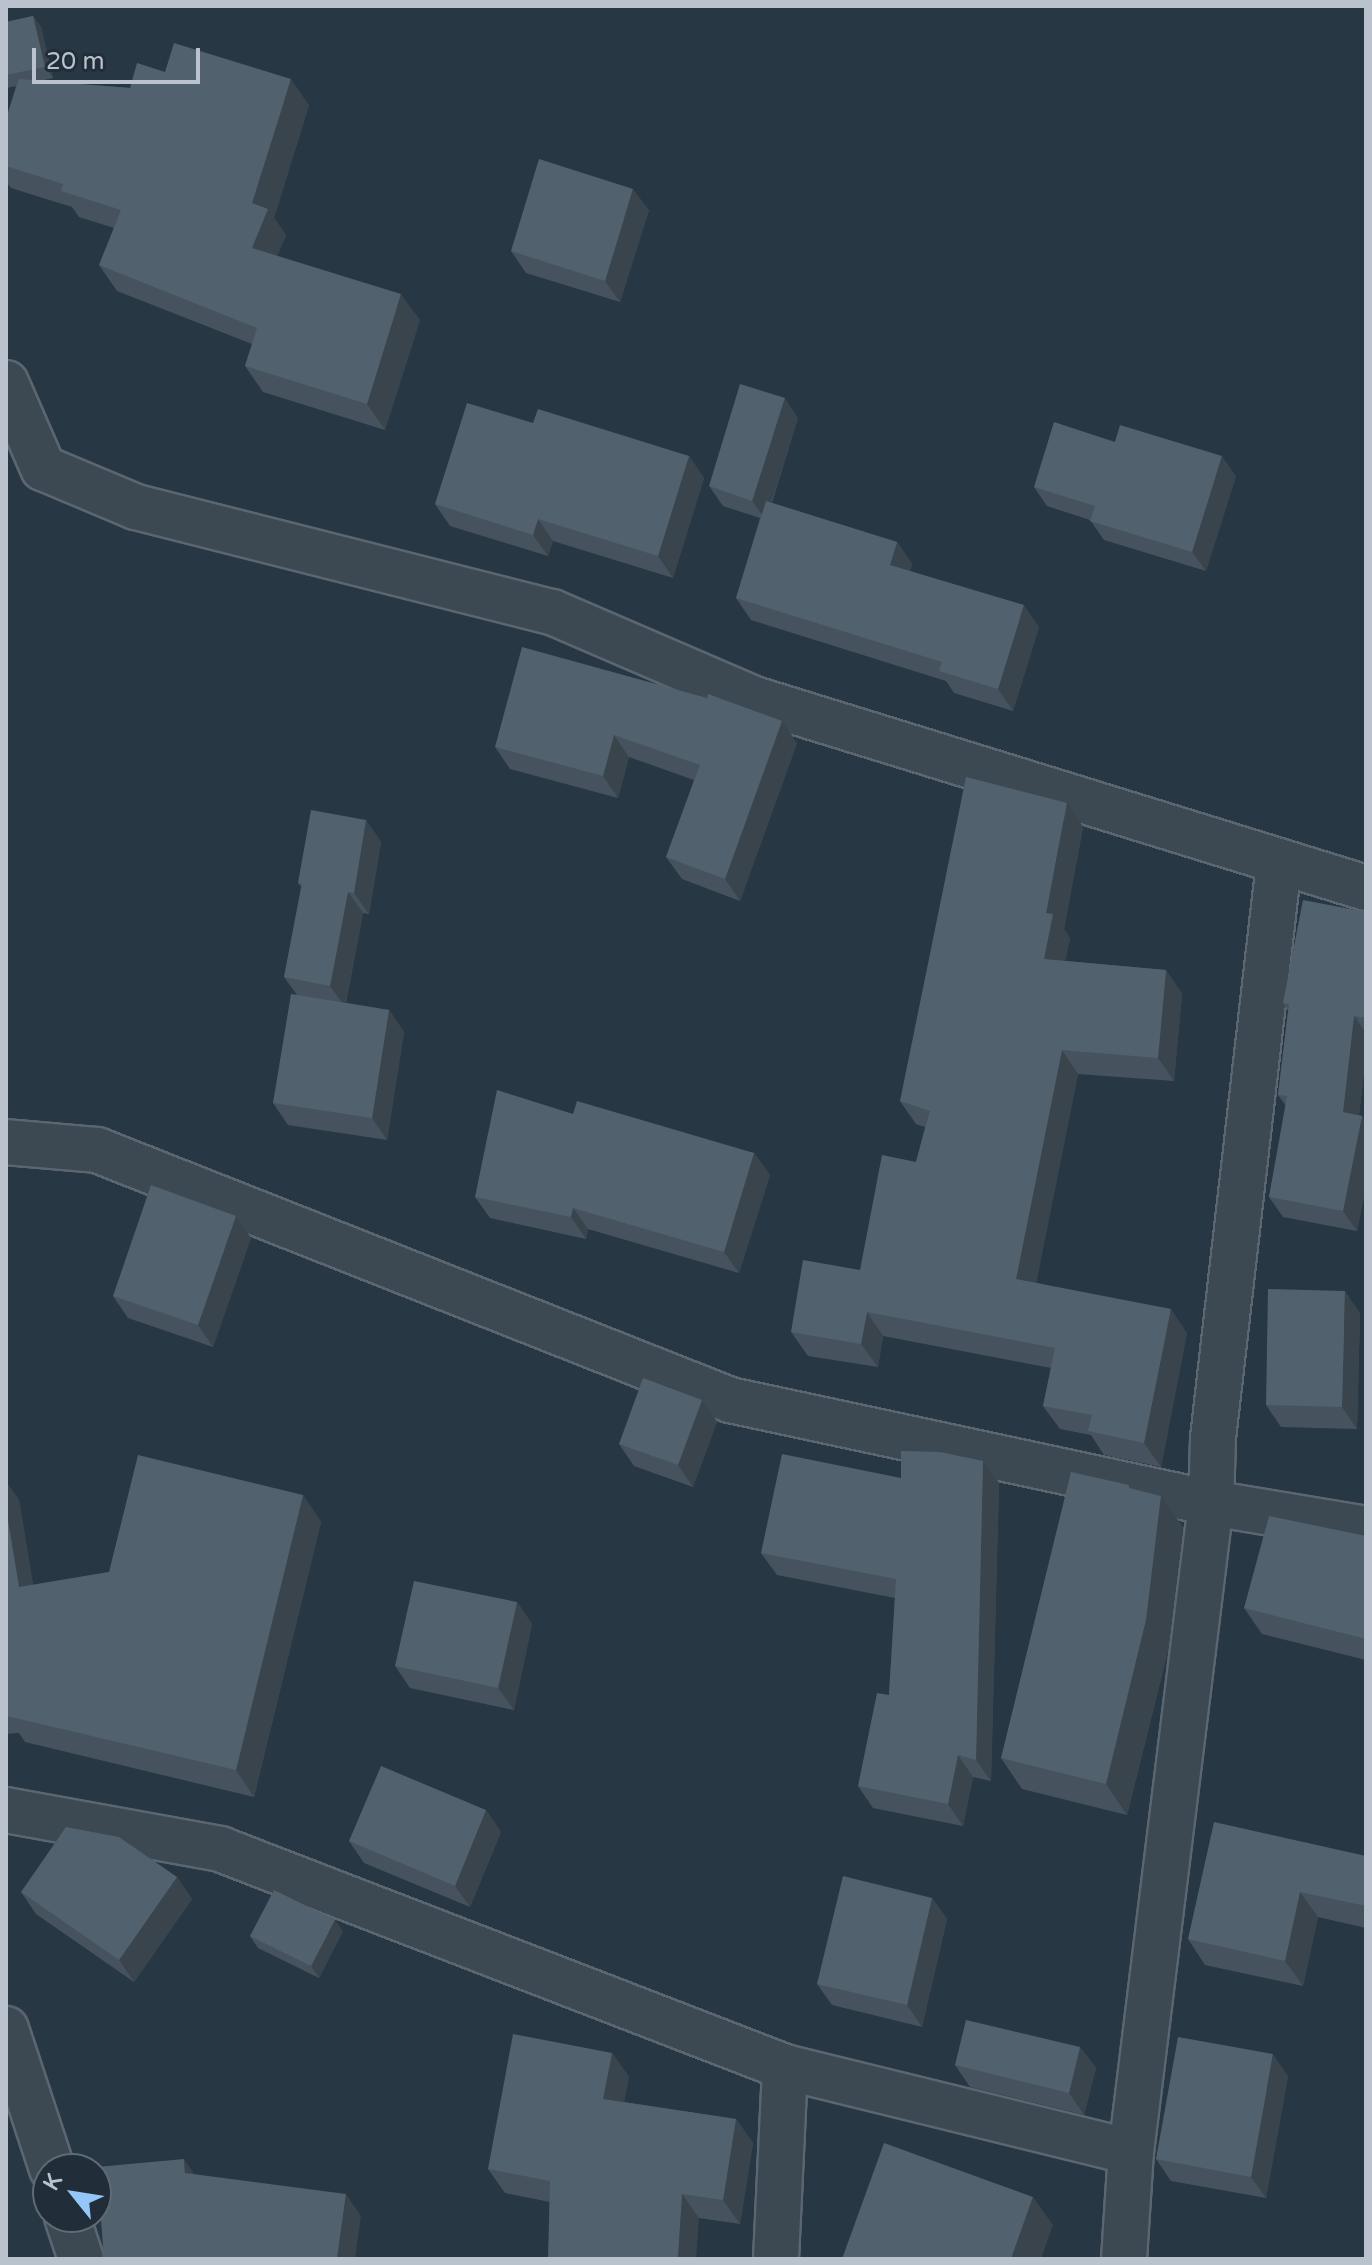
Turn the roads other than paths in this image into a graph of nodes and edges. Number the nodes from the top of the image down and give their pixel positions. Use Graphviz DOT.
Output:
graph roads {
  1 [pos="6,383"];
  2 [pos="1279,863"];
  3 [pos="1366,888"];
  4 [pos="6,1142"];
  5 [pos="1211,1503"];
  6 [pos="1366,1529"];
  7 [pos="6,1810"];
  8 [pos="6,2029"];
  9 [pos="785,2067"];
  10 [pos="1131,2152"];
  11 [pos="47,2153"];
  12 [pos="72,2233"];
  13 [pos="81,2259"];
  14 [pos="776,2259"];
  15 [pos="1124,2259"];
  1 -- 2 [label="street"];
  2 -- 3 [label="street"];
  2 -- 5 [label="street"];
  4 -- 5 [label="street"];
  5 -- 6 [label="street"];
  5 -- 10 [label="street"];
  7 -- 9 [label="street"];
  8 -- 11 [label="street"];
  9 -- 10 [label="street"];
  9 -- 14 [label="street"];
  10 -- 15 [label="street"];
  12 -- 13 [label="street"];
}
